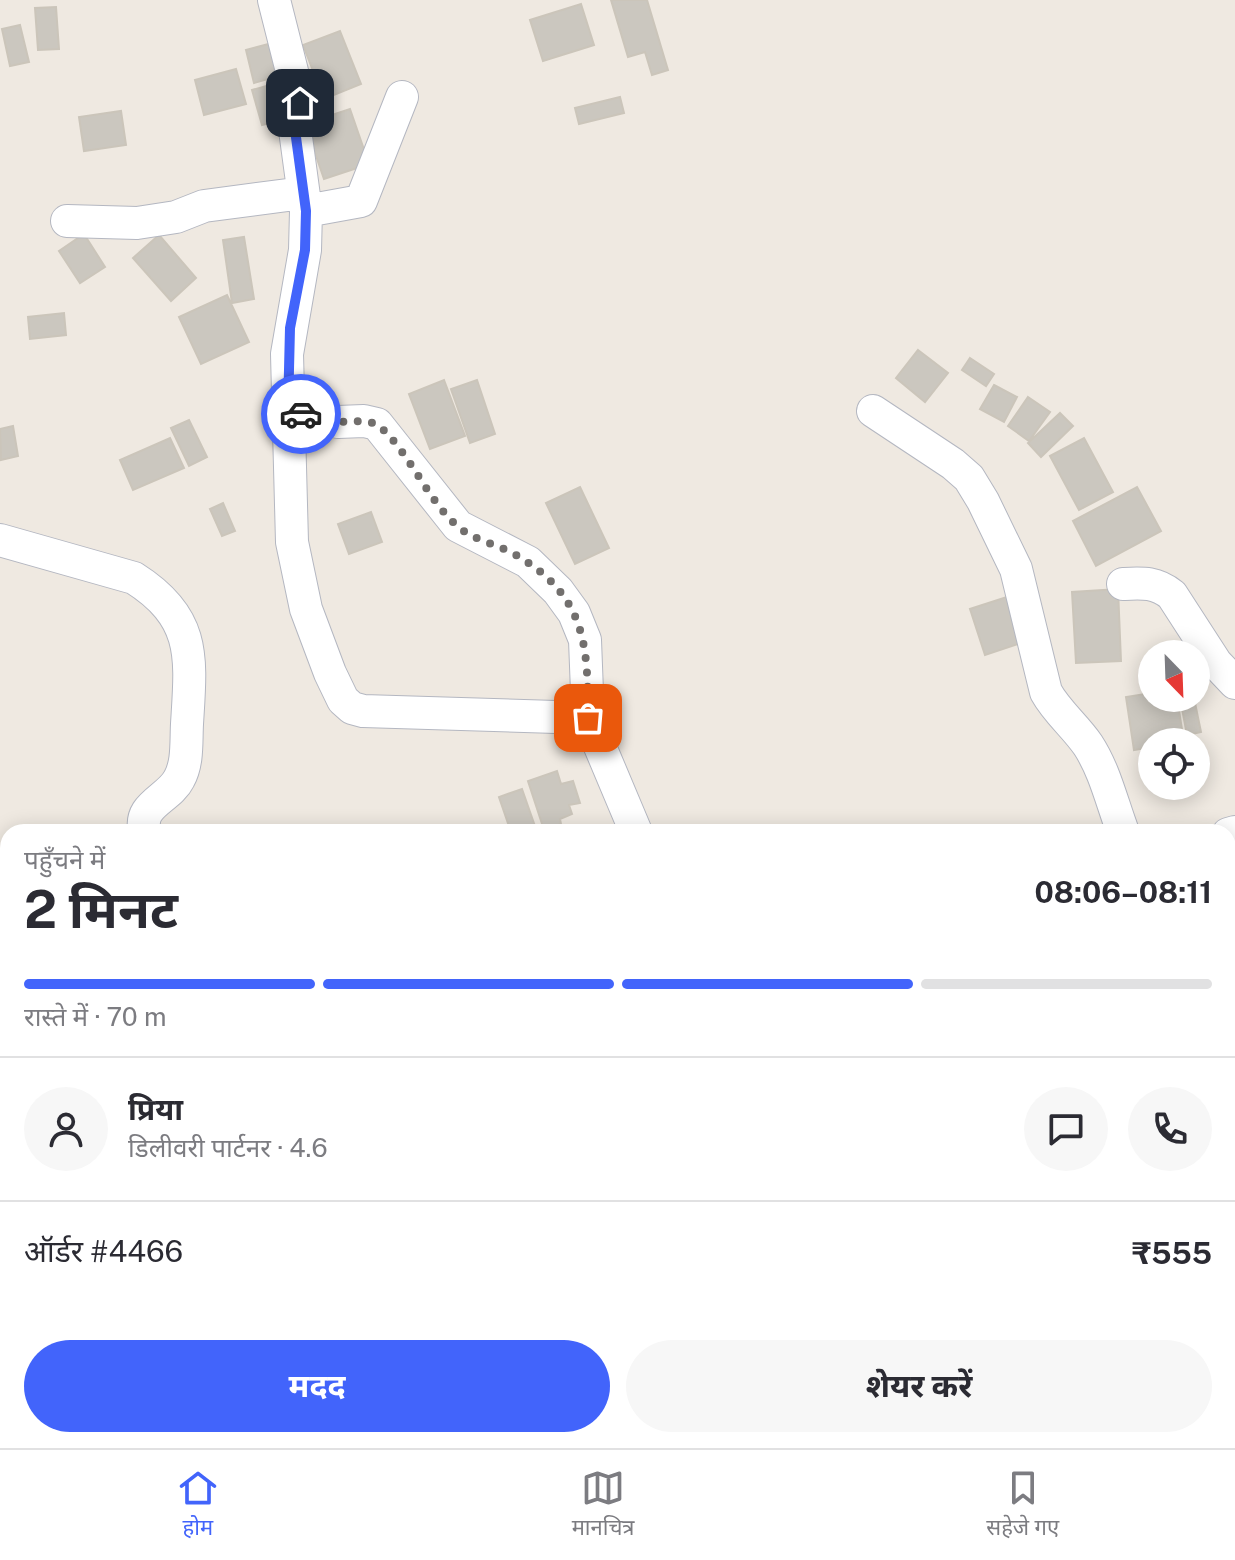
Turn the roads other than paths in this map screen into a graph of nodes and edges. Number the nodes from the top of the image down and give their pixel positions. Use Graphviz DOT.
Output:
graph roads {
  1 [pos="274,0"];
  2 [pos="402,97"];
  3 [pos="304,202"];
  4 [pos="67,221"];
  5 [pos="288,411"];
  6 [pos="873,411"];
  7 [pos="0,540"];
  8 [pos="1123,584"];
  9 [pos="1235,683"];
  10 [pos="588,718"];
  11 [pos="142,824"];
  12 [pos="633,824"];
  13 [pos="1120,824"];
  1 -- 3 [label="street"];
  2 -- 3 [label="street"];
  3 -- 4 [label="street"];
  3 -- 5 [label="street"];
  5 -- 10 [label="street"];
  5 -- 10 [label="street"];
  6 -- 13 [label="street"];
  7 -- 11 [label="street"];
  8 -- 9 [label="street"];
  10 -- 12 [label="street"];
}
